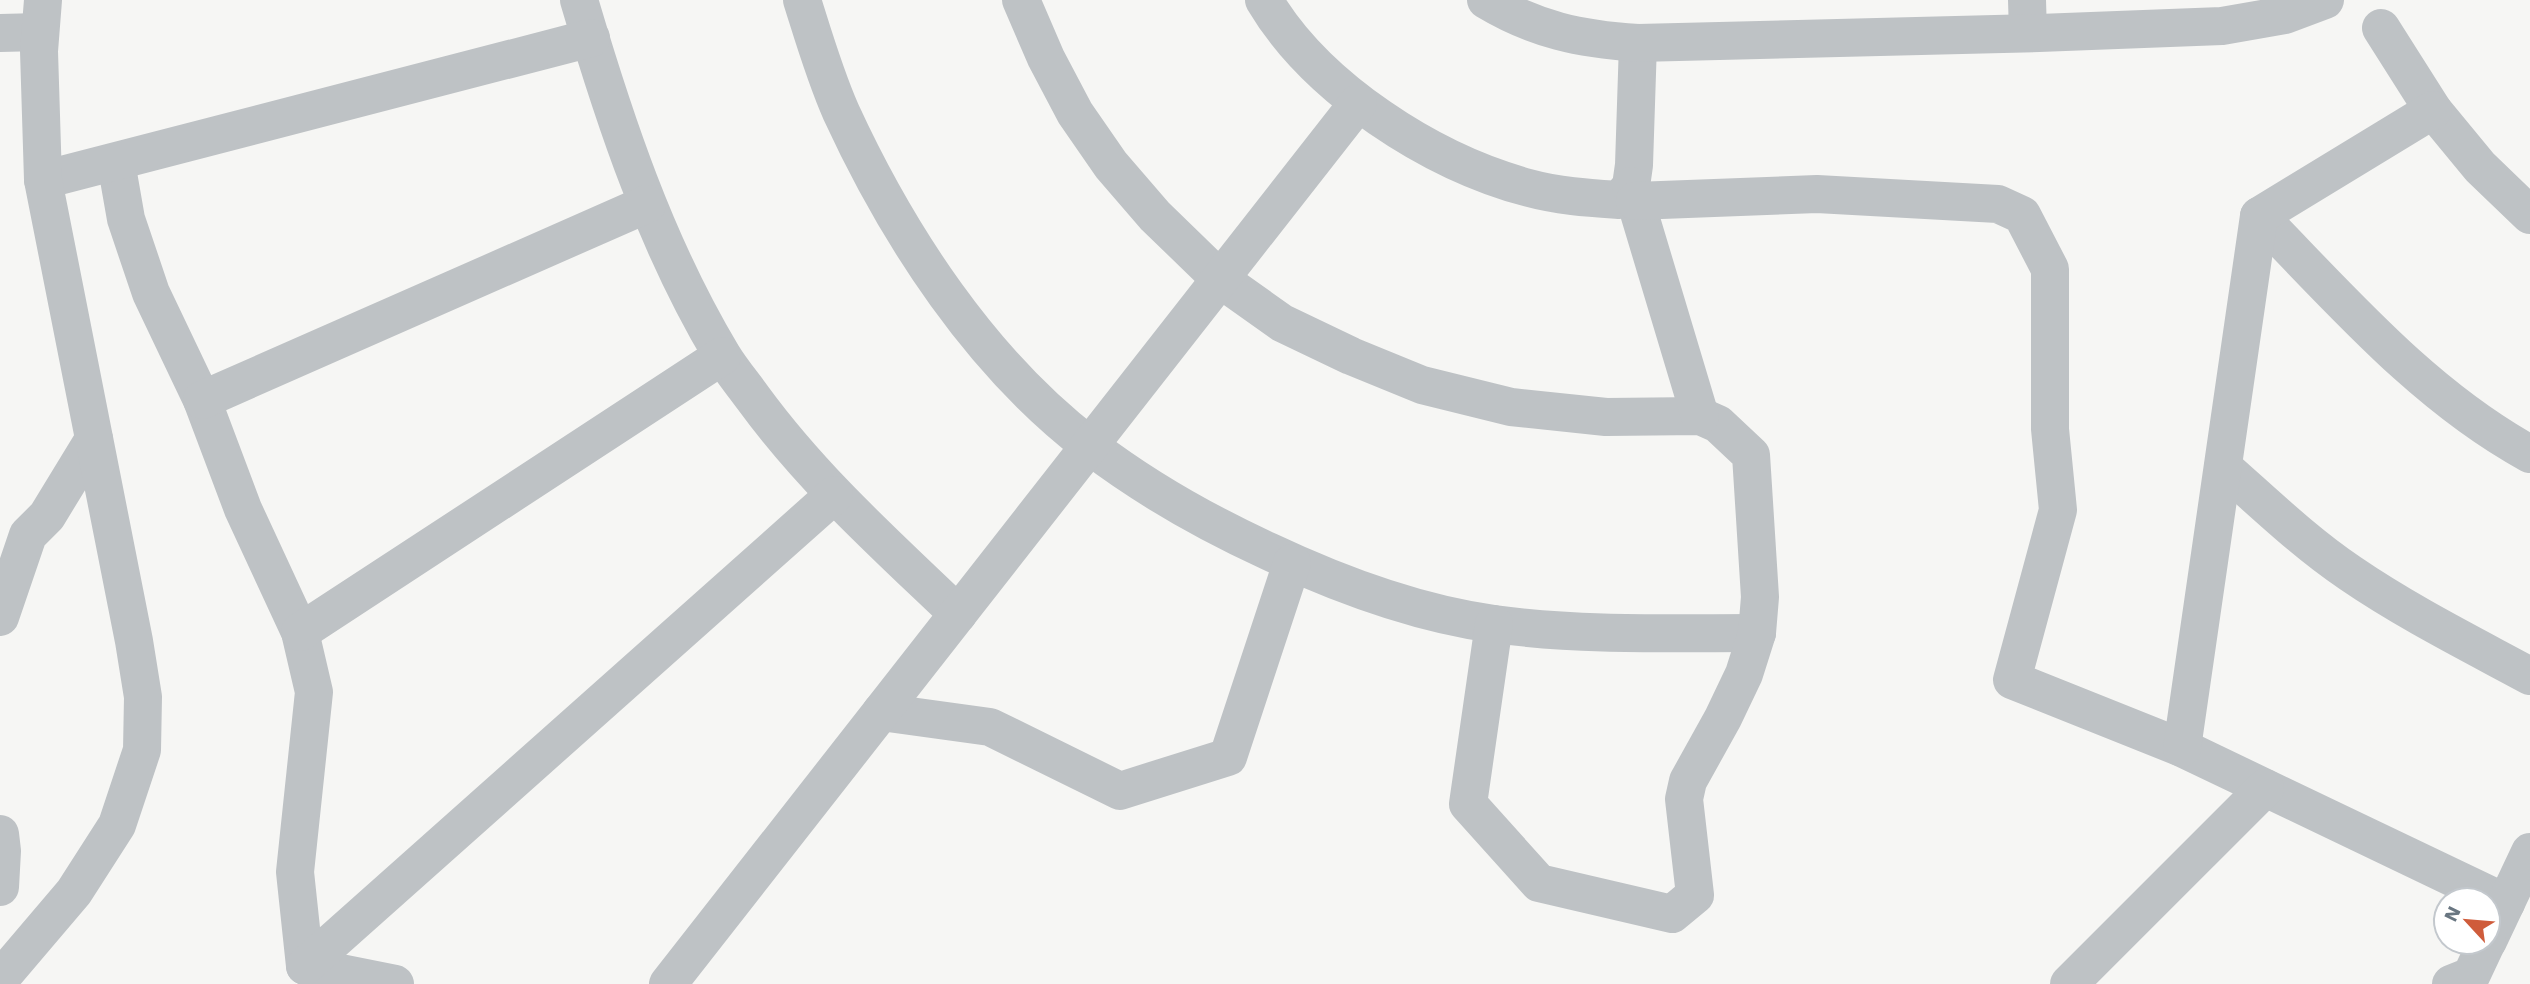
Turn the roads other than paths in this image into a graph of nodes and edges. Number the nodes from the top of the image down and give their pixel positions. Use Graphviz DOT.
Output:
graph roads {
  1 [pos="579,0"];
  2 [pos="802,0"];
  3 [pos="1021,0"];
  4 [pos="1264,0"];
  5 [pos="1486,0"];
  6 [pos="2325,0"];
  7 [pos="42,16"];
  8 [pos="2027,17"];
  9 [pos="2381,28"];
  10 [pos="0,33"];
  11 [pos="591,38"];
  12 [pos="1638,43"];
  13 [pos="1358,103"];
  14 [pos="2433,110"];
  15 [pos="116,162"];
  16 [pos="43,180"];
  17 [pos="1633,194"];
  18 [pos="647,204"];
  19 [pos="2530,215"];
  20 [pos="2259,216"];
  21 [pos="1220,279"];
  22 [pos="722,356"];
  23 [pos="202,400"];
  24 [pos="1700,416"];
  25 [pos="94,439"];
  26 [pos="1090,446"];
  27 [pos="2530,454"];
  28 [pos="2223,467"];
  29 [pos="834,495"];
  30 [pos="1292,563"];
  31 [pos="958,614"];
  32 [pos="0,617"];
  33 [pos="1494,624"];
  34 [pos="300,632"];
  35 [pos="1757,633"];
  36 [pos="2530,676"];
  37 [pos="881,712"];
  38 [pos="2182,748"];
  39 [pos="2265,788"];
  40 [pos="0,834"];
  41 [pos="2530,852"];
  42 [pos="0,887"];
  43 [pos="2506,903"];
  44 [pos="2502,912"];
  45 [pos="2481,956"];
  46 [pos="4,960"];
  47 [pos="305,966"];
  48 [pos="395,984"];
  49 [pos="668,984"];
  50 [pos="2069,984"];
  51 [pos="2451,984"];
  1 -- 11 [label="street"];
  2 -- 26 [label="street"];
  3 -- 21 [label="street"];
  4 -- 13 [label="street"];
  5 -- 12 [label="street"];
  6 -- 8 [label="street"];
  7 -- 10 [label="street"];
  7 -- 16 [label="street"];
  8 -- 12 [label="street"];
  9 -- 14 [label="street"];
  11 -- 15 [label="street"];
  11 -- 18 [label="street"];
  12 -- 17 [label="street"];
  13 -- 17 [label="street"];
  13 -- 21 [label="street"];
  14 -- 19 [label="street"];
  14 -- 20 [label="street"];
  15 -- 16 [label="street"];
  15 -- 23 [label="street"];
  16 -- 25 [label="street"];
  17 -- 24 [label="street"];
  17 -- 38 [label="street"];
  18 -- 22 [label="street"];
  18 -- 23 [label="street"];
  20 -- 27 [label="street"];
  20 -- 28 [label="street"];
  21 -- 24 [label="street"];
  21 -- 26 [label="street"];
  22 -- 29 [label="street"];
  22 -- 34 [label="street"];
  23 -- 34 [label="street"];
  24 -- 35 [label="street"];
  25 -- 32 [label="street"];
  25 -- 46 [label="street"];
  26 -- 30 [label="street"];
  26 -- 31 [label="street"];
  28 -- 36 [label="street"];
  28 -- 38 [label="street"];
  29 -- 31 [label="street"];
  29 -- 47 [label="street"];
  30 -- 33 [label="street"];
  30 -- 37 [label="street"];
  31 -- 37 [label="street"];
  33 -- 35 [label="street"];
  33 -- 35 [label="street"];
  34 -- 47 [label="street"];
  37 -- 49 [label="street"];
  38 -- 39 [label="street"];
  39 -- 43 [label="street"];
  39 -- 50 [label="street"];
  40 -- 42 [label="street"];
  41 -- 43 [label="street"];
  43 -- 44 [label="street"];
  45 -- 51 [label="street"];
  47 -- 48 [label="street"];
}
